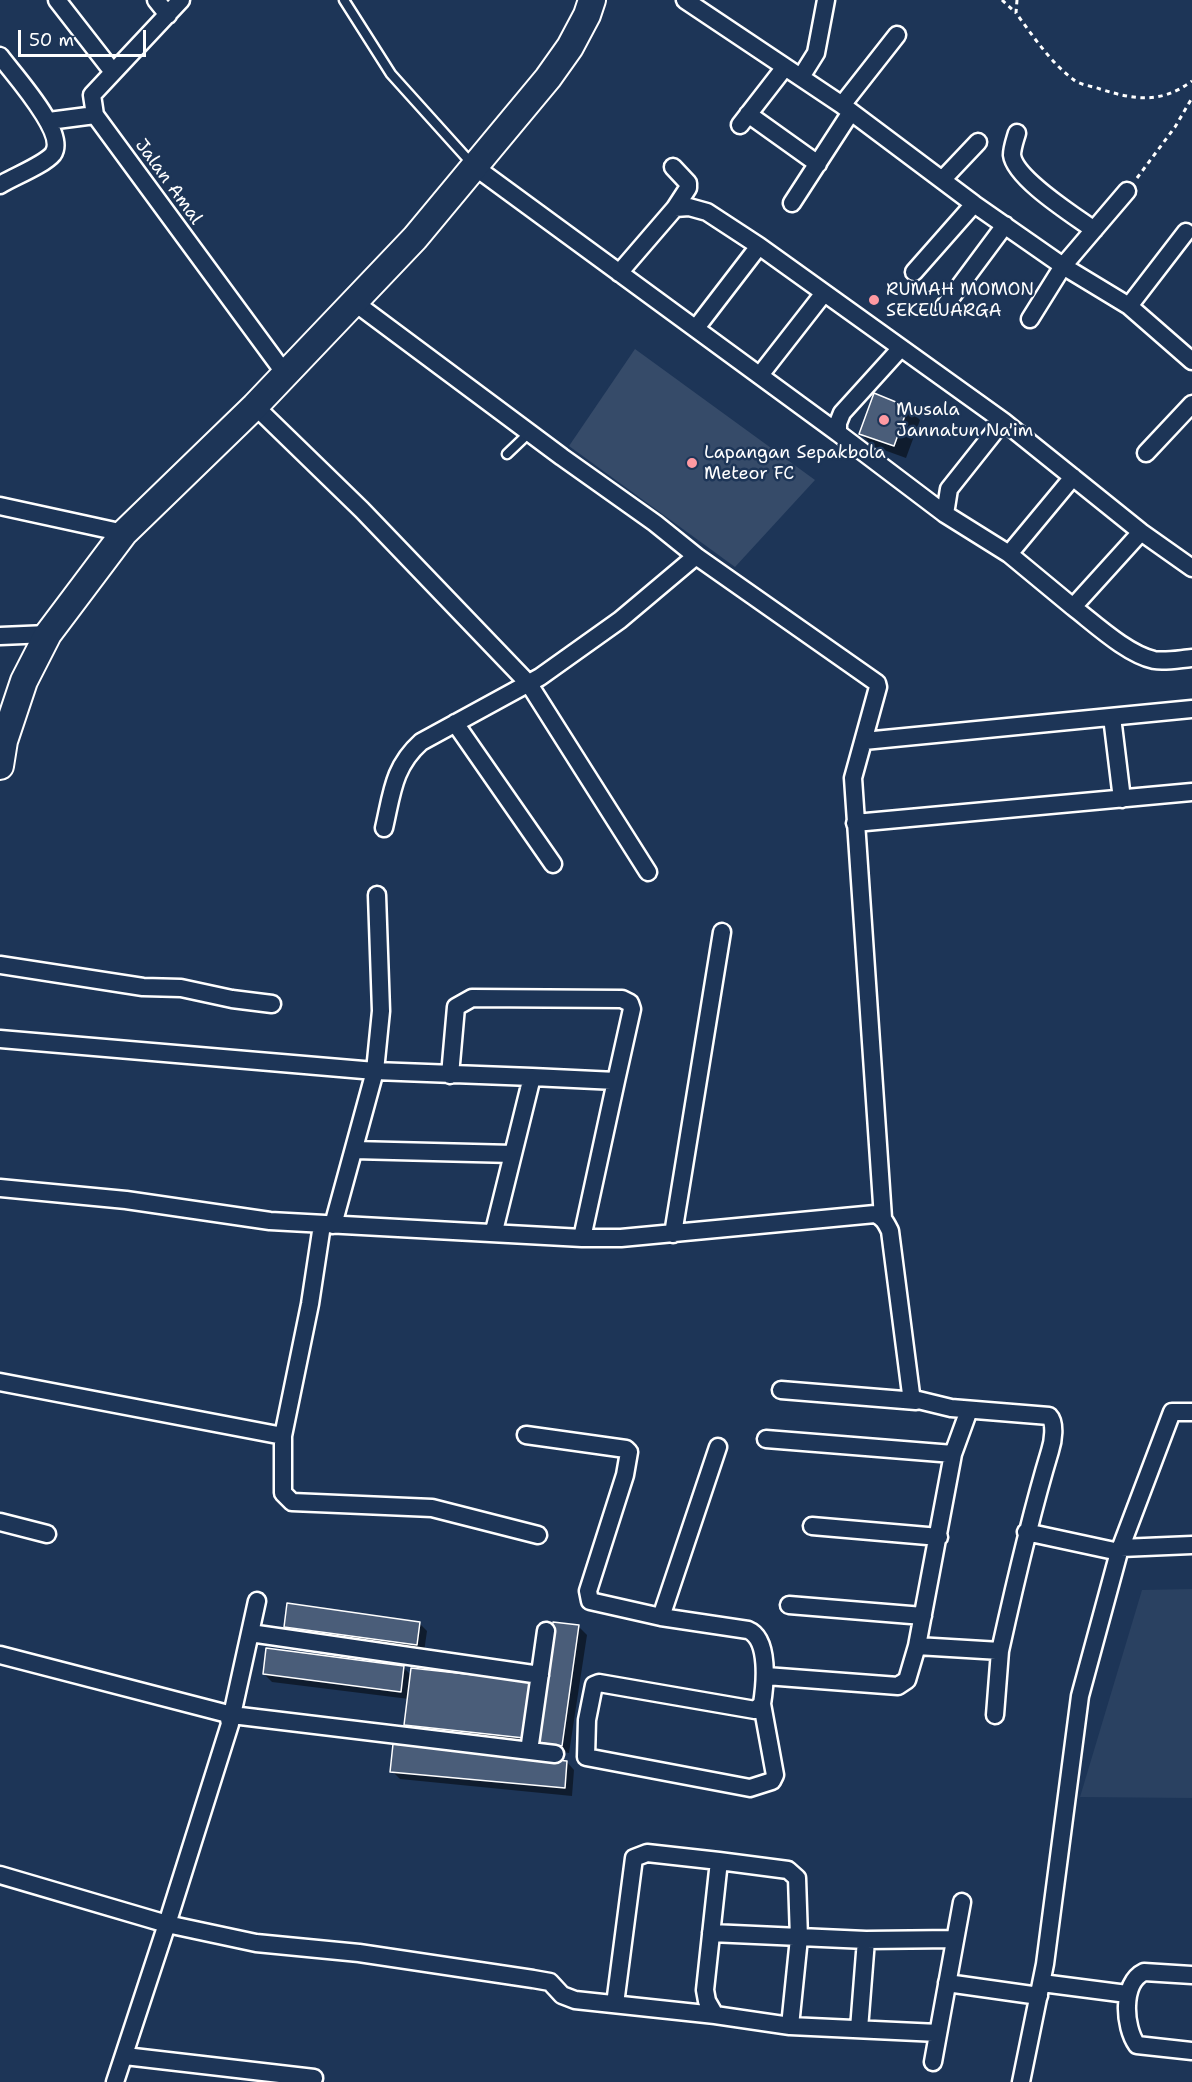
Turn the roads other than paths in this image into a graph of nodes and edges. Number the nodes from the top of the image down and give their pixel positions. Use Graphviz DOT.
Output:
graph roads {
  1 [pos="57,0"];
  2 [pos="156,0"];
  3 [pos="181,0"];
  4 [pos="344,0"];
  5 [pos="592,0"];
  6 [pos="685,0"];
  7 [pos="826,0"];
  8 [pos="168,15"];
  9 [pos="897,35"];
  10 [pos="0,56"];
  11 [pos="785,67"];
  12 [pos="113,72"];
  13 [pos="801,77"];
  14 [pos="846,108"];
  15 [pos="95,115"];
  16 [pos="50,122"];
  17 [pos="1017,133"];
  18 [pos="978,142"];
  19 [pos="818,164"];
  20 [pos="475,167"];
  21 [pos="673,167"];
  22 [pos="942,180"];
  23 [pos="0,184"];
  24 [pos="1127,191"];
  25 [pos="792,203"];
  26 [pos="974,204"];
  27 [pos="675,208"];
  28 [pos="1005,225"];
  29 [pos="1094,230"];
  30 [pos="1186,232"];
  31 [pos="759,246"];
  32 [pos="1063,266"];
  33 [pos="914,272"];
  34 [pos="619,273"];
  35 [pos="824,293"];
  36 [pos="354,303"];
  37 [pos="1129,306"];
  38 [pos="944,307"];
  39 [pos="1030,319"];
  40 [pos="696,328"];
  41 [pos="900,349"];
  42 [pos="1191,357"];
  43 [pos="286,375"];
  44 [pos="760,375"];
  45 [pos="1192,404"];
  46 [pos="255,406"];
  47 [pos="1003,421"];
  48 [pos="529,433"];
  49 [pos="838,433"];
  50 [pos="1146,453"];
  51 [pos="507,454"];
  52 [pos="1073,477"];
  53 [pos="0,506"];
  54 [pos="945,514"];
  55 [pos="1141,532"];
  56 [pos="124,533"];
  57 [pos="1009,554"];
  58 [pos="696,556"];
  59 [pos="1192,568"];
  60 [pos="1073,607"];
  61 [pos="48,634"];
  62 [pos="0,636"];
  63 [pos="1192,658"];
  64 [pos="529,684"];
  65 [pos="1192,709"];
  66 [pos="1112,717"];
  67 [pos="455,723"];
  68 [pos="864,741"];
  69 [pos="0,766"];
  70 [pos="1192,792"];
  71 [pos="1122,799"];
  72 [pos="855,823"];
  73 [pos="384,828"];
  74 [pos="553,864"];
  75 [pos="648,872"];
  76 [pos="377,896"];
  77 [pos="722,932"];
  78 [pos="0,965"];
  79 [pos="272,1004"];
  80 [pos="0,1039"];
  81 [pos="375,1071"];
  82 [pos="450,1075"];
  83 [pos="532,1077"];
  84 [pos="616,1081"];
  85 [pos="354,1150"];
  86 [pos="513,1154"];
  87 [pos="0,1188"];
  88 [pos="883,1218"];
  89 [pos="327,1225"];
  90 [pos="494,1231"];
  91 [pos="673,1234"];
  92 [pos="582,1238"];
  93 [pos="0,1382"];
  94 [pos="781,1390"];
  95 [pos="916,1401"];
  96 [pos="969,1410"];
  97 [pos="1192,1412"];
  98 [pos="526,1435"];
  99 [pos="283,1436"];
  100 [pos="766,1439"];
  101 [pos="718,1447"];
  102 [pos="953,1454"];
  103 [pos="0,1522"];
  104 [pos="812,1526"];
  105 [pos="1026,1532"];
  106 [pos="47,1534"];
  107 [pos="538,1535"];
  108 [pos="939,1537"];
  109 [pos="1192,1545"];
  110 [pos="1120,1550"];
  111 [pos="257,1601"];
  112 [pos="789,1605"];
  113 [pos="923,1616"];
  114 [pos="661,1617"];
  115 [pos="546,1631"];
  116 [pos="250,1633"];
  117 [pos="917,1646"];
  118 [pos="1000,1651"];
  119 [pos="0,1655"];
  120 [pos="540,1676"];
  121 [pos="766,1676"];
  122 [pos="762,1704"];
  123 [pos="995,1715"];
  124 [pos="231,1720"];
  125 [pos="529,1750"];
  126 [pos="555,1754"];
  127 [pos="719,1861"];
  128 [pos="0,1875"];
  129 [pos="962,1902"];
  130 [pos="167,1924"];
  131 [pos="711,1933"];
  132 [pos="799,1938"];
  133 [pos="955,1939"];
  134 [pos="866,1940"];
  135 [pos="1192,1975"];
  136 [pos="947,1983"];
  137 [pos="1041,1990"];
  138 [pos="1127,1994"];
  139 [pos="615,2004"];
  140 [pos="715,2015"];
  141 [pos="790,2026"];
  142 [pos="859,2029"];
  143 [pos="938,2033"];
  144 [pos="1192,2051"];
  145 [pos="125,2056"];
  146 [pos="933,2062"];
  147 [pos="314,2078"];
  148 [pos="115,2082"];
  149 [pos="1022,2082"];
  1 -- 12 [label="street"];
  2 -- 8 [label="street"];
  3 -- 8 [label="street"];
  4 -- 20 [label="lane"];
  5 -- 20 [label="main road"];
  6 -- 11 [label="street"];
  7 -- 13 [label="street"];
  8 -- 12 [label="street"];
  9 -- 14 [label="street"];
  10 -- 16 [label="street"];
  11 -- 13 [label="street"];
  11 -- 19 [label="street"];
  12 -- 15 [label="street"];
  13 -- 14 [label="street"];
  14 -- 19 [label="street"];
  14 -- 22 [label="street"];
  15 -- 16 [label="street"];
  15 -- 43 [label="street, Jalan Amal"];
  16 -- 23 [label="street"];
  17 -- 29 [label="street"];
  18 -- 22 [label="street"];
  19 -- 25 [label="street"];
  20 -- 34 [label="street"];
  20 -- 36 [label="main road"];
  21 -- 27 [label="street"];
  22 -- 26 [label="street"];
  24 -- 29 [label="street"];
  26 -- 28 [label="street"];
  26 -- 33 [label="street"];
  27 -- 31 [label="street"];
  27 -- 34 [label="street"];
  28 -- 32 [label="street"];
  28 -- 38 [label="street"];
  29 -- 32 [label="street"];
  30 -- 37 [label="street"];
  31 -- 35 [label="street"];
  31 -- 40 [label="street"];
  32 -- 37 [label="street"];
  32 -- 39 [label="street"];
  34 -- 40 [label="street"];
  35 -- 41 [label="street"];
  35 -- 44 [label="street"];
  36 -- 43 [label="main road"];
  36 -- 48 [label="street"];
  37 -- 42 [label="street"];
  40 -- 44 [label="street"];
  41 -- 47 [label="street"];
  41 -- 49 [label="street"];
  43 -- 46 [label="main road"];
  44 -- 49 [label="street"];
  45 -- 50 [label="street"];
  46 -- 56 [label="main road"];
  46 -- 64 [label="street"];
  47 -- 52 [label="street"];
  47 -- 54 [label="street"];
  48 -- 51 [label="lane"];
  48 -- 58 [label="street"];
  49 -- 54 [label="street"];
  52 -- 55 [label="street"];
  52 -- 57 [label="street"];
  53 -- 56 [label="street"];
  54 -- 57 [label="street"];
  55 -- 59 [label="street"];
  55 -- 60 [label="street"];
  56 -- 61 [label="main road"];
  57 -- 60 [label="street"];
  58 -- 64 [label="street"];
  58 -- 68 [label="street"];
  60 -- 63 [label="street"];
  61 -- 62 [label="street"];
  61 -- 69 [label="main road"];
  64 -- 67 [label="street"];
  64 -- 75 [label="street"];
  65 -- 66 [label="street"];
  66 -- 68 [label="street"];
  66 -- 71 [label="street"];
  67 -- 73 [label="street"];
  67 -- 74 [label="street"];
  68 -- 72 [label="street"];
  70 -- 71 [label="street"];
  71 -- 72 [label="street"];
  72 -- 88 [label="street"];
  76 -- 81 [label="street"];
  77 -- 91 [label="street"];
  78 -- 79 [label="street"];
  80 -- 81 [label="street"];
  81 -- 82 [label="street"];
  81 -- 85 [label="street"];
  82 -- 83 [label="street"];
  82 -- 84 [label="street"];
  83 -- 84 [label="street"];
  83 -- 86 [label="street"];
  84 -- 92 [label="street"];
  85 -- 86 [label="street"];
  85 -- 89 [label="street"];
  86 -- 90 [label="street"];
  87 -- 89 [label="street"];
  88 -- 91 [label="street"];
  88 -- 95 [label="street"];
  89 -- 90 [label="street"];
  89 -- 99 [label="street"];
  90 -- 92 [label="street"];
  91 -- 92 [label="street"];
  93 -- 99 [label="street"];
  94 -- 95 [label="street"];
  95 -- 96 [label="street"];
  96 -- 102 [label="street"];
  96 -- 105 [label="street"];
  97 -- 110 [label="street"];
  98 -- 114 [label="street"];
  99 -- 107 [label="street"];
  100 -- 102 [label="street"];
  101 -- 114 [label="street"];
  102 -- 108 [label="street"];
  103 -- 106 [label="street"];
  104 -- 108 [label="street"];
  105 -- 110 [label="street"];
  105 -- 118 [label="street"];
  108 -- 113 [label="street"];
  109 -- 110 [label="street"];
  110 -- 137 [label="street"];
  111 -- 116 [label="street"];
  112 -- 113 [label="street"];
  113 -- 117 [label="street"];
  114 -- 121 [label="street"];
  115 -- 120 [label="street"];
  116 -- 120 [label="street"];
  116 -- 124 [label="street"];
  117 -- 118 [label="street"];
  117 -- 121 [label="street"];
  118 -- 123 [label="street"];
  119 -- 124 [label="street"];
  120 -- 125 [label="street"];
  121 -- 122 [label="street"];
  122 -- 122 [label="street"];
  124 -- 125 [label="street"];
  124 -- 130 [label="street"];
  125 -- 126 [label="street"];
  127 -- 131 [label="street"];
  127 -- 132 [label="street"];
  127 -- 139 [label="street"];
  128 -- 130 [label="street"];
  129 -- 133 [label="street"];
  130 -- 139 [label="street"];
  130 -- 145 [label="street"];
  131 -- 132 [label="street"];
  131 -- 140 [label="street"];
  132 -- 134 [label="street"];
  132 -- 141 [label="street"];
  133 -- 134 [label="street"];
  133 -- 136 [label="street"];
  134 -- 142 [label="street"];
  135 -- 138 [label="street"];
  136 -- 137 [label="street"];
  136 -- 143 [label="street"];
  137 -- 138 [label="street"];
  137 -- 149 [label="street"];
  138 -- 144 [label="street"];
  139 -- 140 [label="street"];
  140 -- 141 [label="street"];
  141 -- 142 [label="street"];
  142 -- 143 [label="street"];
  143 -- 146 [label="street"];
  145 -- 147 [label="street"];
  145 -- 148 [label="street"];
}
